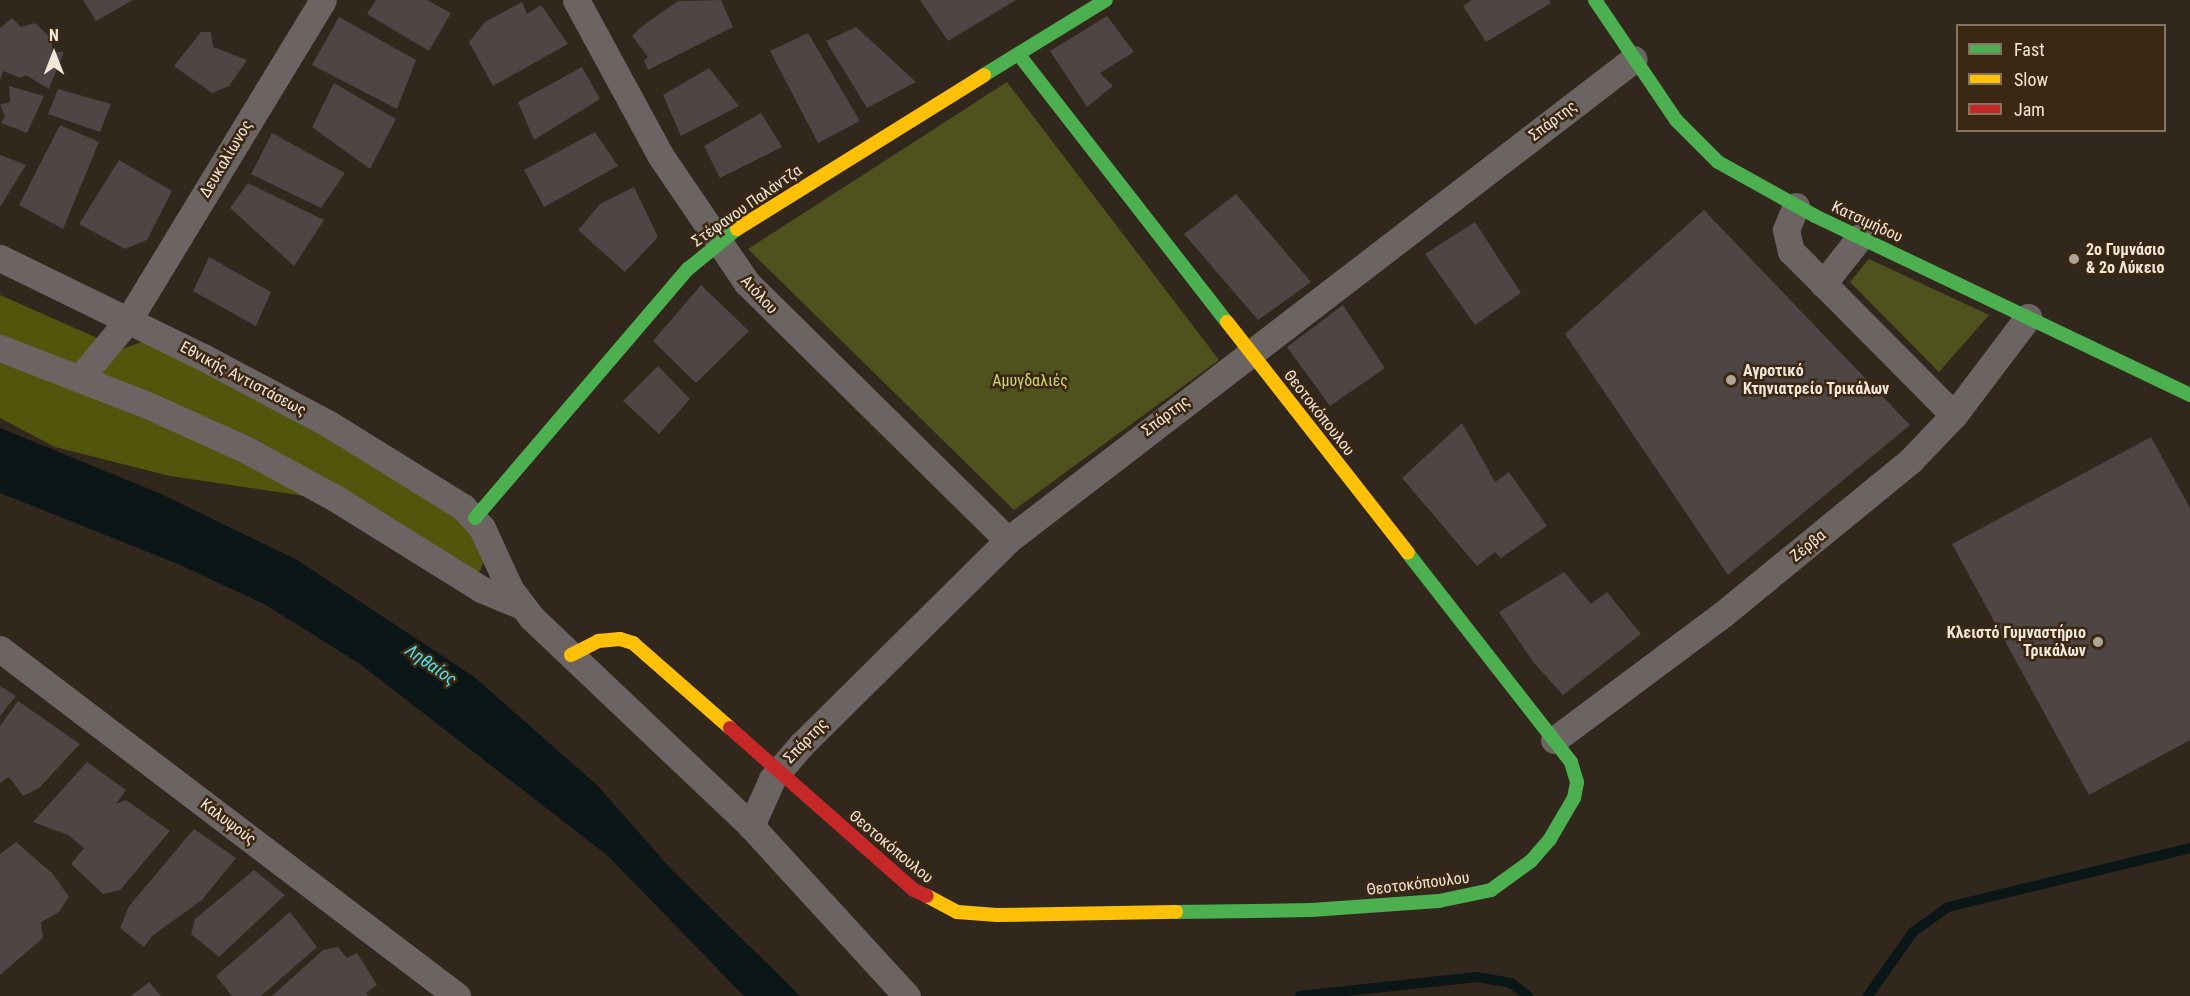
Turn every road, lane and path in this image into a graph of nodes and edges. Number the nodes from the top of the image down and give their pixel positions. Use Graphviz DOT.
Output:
graph roads {
  1 [pos="322,0"];
  2 [pos="576,0"];
  3 [pos="1106,0"];
  4 [pos="1595,0"];
  5 [pos="1019,55"];
  6 [pos="1635,59"];
  7 [pos="1796,206"];
  8 [pos="1860,237"];
  9 [pos="716,243"];
  10 [pos="0,258"];
  11 [pos="1823,285"];
  12 [pos="2028,317"];
  13 [pos="129,319"];
  14 [pos="0,348"];
  15 [pos="1251,353"];
  16 [pos="80,378"];
  17 [pos="2190,395"];
  18 [pos="1954,415"];
  19 [pos="475,518"];
  20 [pos="1008,540"];
  21 [pos="522,606"];
  22 [pos="0,649"];
  23 [pos="571,655"];
  24 [pos="1554,740"];
  25 [pos="777,771"];
  26 [pos="751,826"];
  27 [pos="899,986"];
  28 [pos="457,996"];
  1 -- 13 [label="street, Δευκαλίωνος"];
  2 -- 9 [label="street, Αιόλου"];
  3 -- 5 [label="street, Στέφανου Παλάντζα"];
  4 -- 6 [label="street, Κατσιμήδου"];
  5 -- 9 [label="street, Στέφανου Παλάντζα"];
  5 -- 15 [label="street, Θεοτοκόπουλου"];
  6 -- 7 [label="street, Κατσιμήδου"];
  6 -- 15 [label="street, Σπάρτης"];
  7 -- 8 [label="street, Κατσιμήδου"];
  7 -- 11 [label="street"];
  8 -- 11 [label="street"];
  8 -- 12 [label="street, Κατσιμήδου"];
  9 -- 19 [label="street, Στέφανου Παλάντζα"];
  9 -- 20 [label="street, Αιόλου"];
  10 -- 13 [label="street, Εθνικής Αντιστάσεως"];
  11 -- 18 [label="street"];
  12 -- 17 [label="street, Κατσιμήδου"];
  12 -- 18 [label="street, Ζέρβα"];
  13 -- 16 [label="street, Δευκαλίωνος"];
  13 -- 19 [label="street, Εθνικής Αντιστάσεως"];
  14 -- 16 [label="street"];
  15 -- 20 [label="street, Σπάρτης"];
  15 -- 24 [label="street, Θεοτοκόπουλου"];
  16 -- 21 [label="street"];
  18 -- 24 [label="street, Ζέρβα"];
  19 -- 21 [label="street"];
  20 -- 25 [label="street, Σπάρτης"];
  21 -- 23 [label="street"];
  22 -- 28 [label="street, Καλυψούς"];
  23 -- 25 [label="street, Θεοτοκόπουλου"];
  23 -- 26 [label="street"];
  24 -- 25 [label="street, Θεοτοκόπουλου"];
  25 -- 26 [label="street, Σπάρτης"];
  26 -- 27 [label="street"];
}
